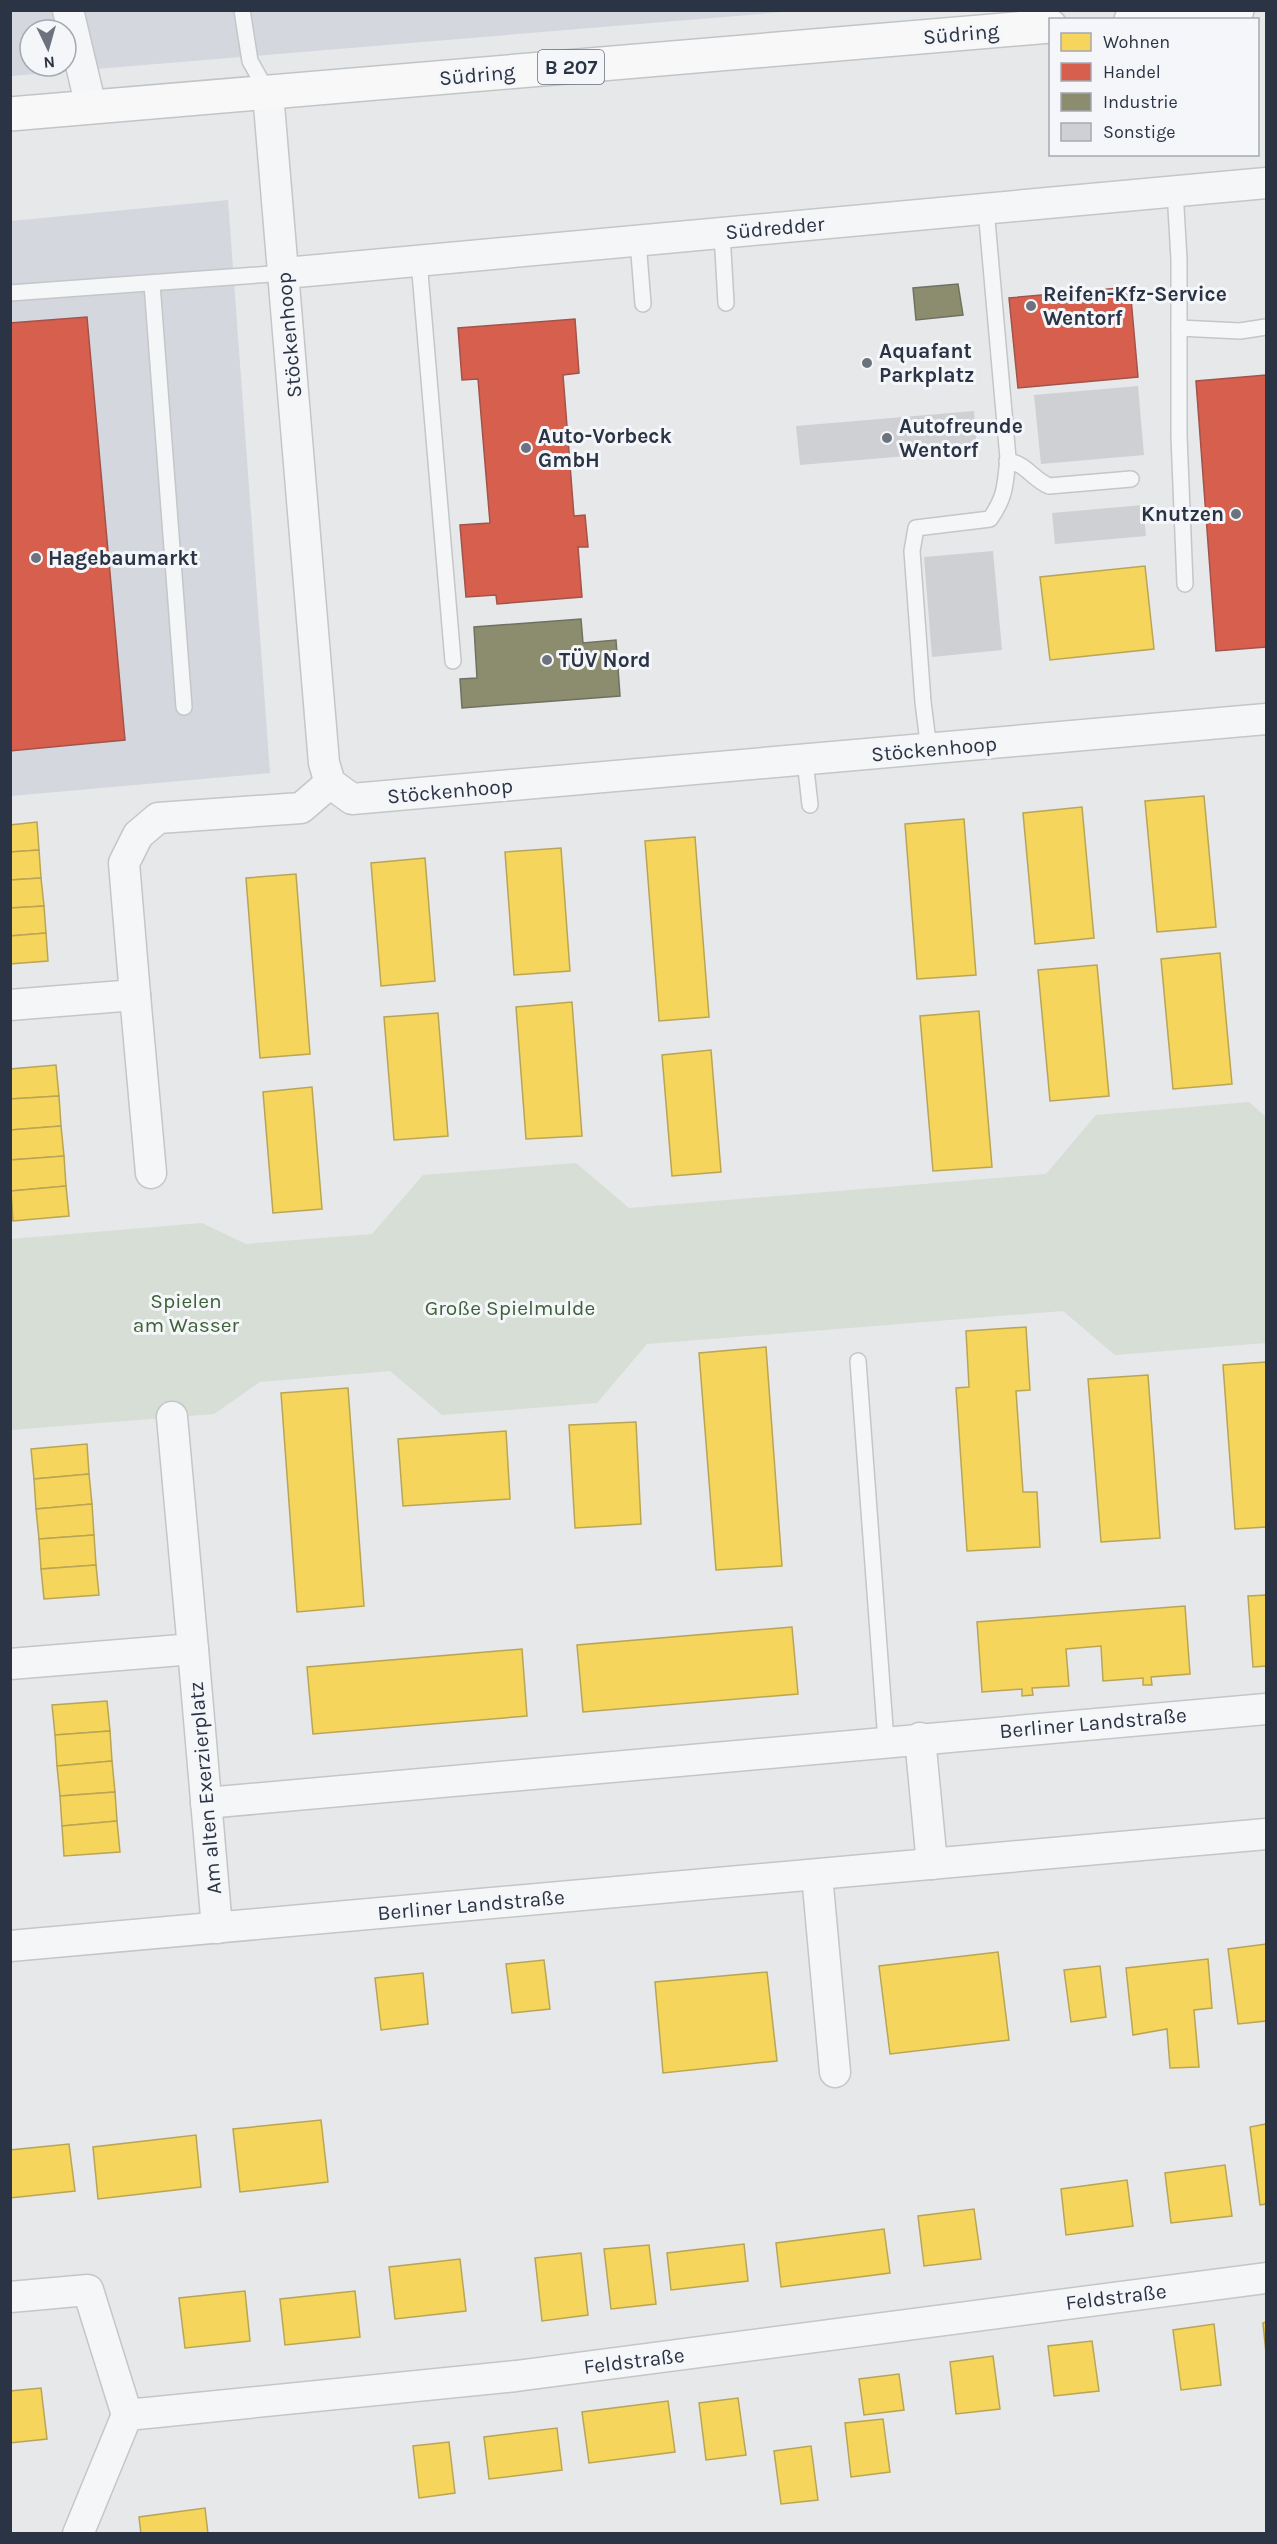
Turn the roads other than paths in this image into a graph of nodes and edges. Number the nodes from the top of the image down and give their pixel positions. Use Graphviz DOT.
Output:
graph roads {
  1 [pos="68,10"];
  2 [pos="242,10"];
  3 [pos="1237,10"];
  4 [pos="1152,18"];
  5 [pos="1049,26"];
  6 [pos="268,93"];
  7 [pos="91,107"];
  8 [pos="10,114"];
  9 [pos="1266,183"];
  10 [pos="1175,191"];
  11 [pos="986,209"];
  12 [pos="722,233"];
  13 [pos="638,241"];
  14 [pos="419,261"];
  15 [pos="285,273"];
  16 [pos="152,284"];
  17 [pos="10,293"];
  18 [pos="726,303"];
  19 [pos="643,304"];
  20 [pos="1266,327"];
  21 [pos="1179,328"];
  22 [pos="1007,461"];
  23 [pos="1131,479"];
  24 [pos="1185,584"];
  25 [pos="453,661"];
  26 [pos="184,707"];
  27 [pos="1266,719"];
  28 [pos="929,750"];
  29 [pos="805,760"];
  30 [pos="330,783"];
  31 [pos="810,805"];
  32 [pos="135,995"];
  33 [pos="10,1005"];
  34 [pos="151,1173"];
  35 [pos="858,1361"];
  36 [pos="172,1417"];
  37 [pos="193,1649"];
  38 [pos="10,1664"];
  39 [pos="1266,1709"];
  40 [pos="920,1738"];
  41 [pos="886,1741"];
  42 [pos="206,1803"];
  43 [pos="1266,1834"];
  44 [pos="932,1864"];
  45 [pos="817,1875"];
  46 [pos="217,1928"];
  47 [pos="10,1946"];
  48 [pos="835,2072"];
  49 [pos="1266,2278"];
  50 [pos="10,2297"];
  51 [pos="127,2415"];
  52 [pos="78,2534"];
  1 -- 7 [label="street"];
  2 -- 6 [label="lane"];
  3 -- 4 [label="main road"];
  5 -- 6 [label="main road, Südring / B 207"];
  6 -- 7 [label="main road, Südring / B 207"];
  6 -- 15 [label="street, Stöckenhoop"];
  7 -- 8 [label="main road, Südring / B 207"];
  9 -- 10 [label="street, Südredder"];
  10 -- 11 [label="street, Südredder"];
  10 -- 21 [label="lane"];
  11 -- 12 [label="street, Südredder"];
  11 -- 22 [label="lane"];
  12 -- 13 [label="street, Südredder"];
  12 -- 18 [label="lane"];
  13 -- 14 [label="street, Südredder"];
  13 -- 19 [label="lane"];
  14 -- 15 [label="street, Südredder"];
  14 -- 25 [label="lane"];
  15 -- 16 [label="lane"];
  15 -- 30 [label="street, Stöckenhoop"];
  16 -- 17 [label="lane"];
  16 -- 26 [label="lane"];
  20 -- 21 [label="lane"];
  21 -- 24 [label="lane"];
  22 -- 23 [label="lane"];
  22 -- 28 [label="lane"];
  27 -- 28 [label="street, Stöckenhoop"];
  28 -- 29 [label="street, Stöckenhoop"];
  29 -- 30 [label="street, Stöckenhoop"];
  29 -- 31 [label="lane"];
  30 -- 32 [label="street"];
  32 -- 33 [label="street"];
  32 -- 34 [label="street"];
  35 -- 41 [label="lane"];
  36 -- 37 [label="street, Am alten Exerzierplatz"];
  37 -- 38 [label="street"];
  37 -- 42 [label="street, Am alten Exerzierplatz"];
  39 -- 40 [label="street, Berliner Landstraße"];
  40 -- 41 [label="street, Berliner Landstraße"];
  40 -- 44 [label="street"];
  41 -- 42 [label="street, Berliner Landstraße"];
  42 -- 46 [label="street, Am alten Exerzierplatz"];
  43 -- 44 [label="street, Berliner Landstraße"];
  44 -- 45 [label="street, Berliner Landstraße"];
  45 -- 46 [label="street, Berliner Landstraße"];
  45 -- 48 [label="street"];
  46 -- 47 [label="street, Berliner Landstraße"];
  49 -- 51 [label="street, Feldstraße"];
  50 -- 51 [label="street"];
  51 -- 52 [label="street"];
}
